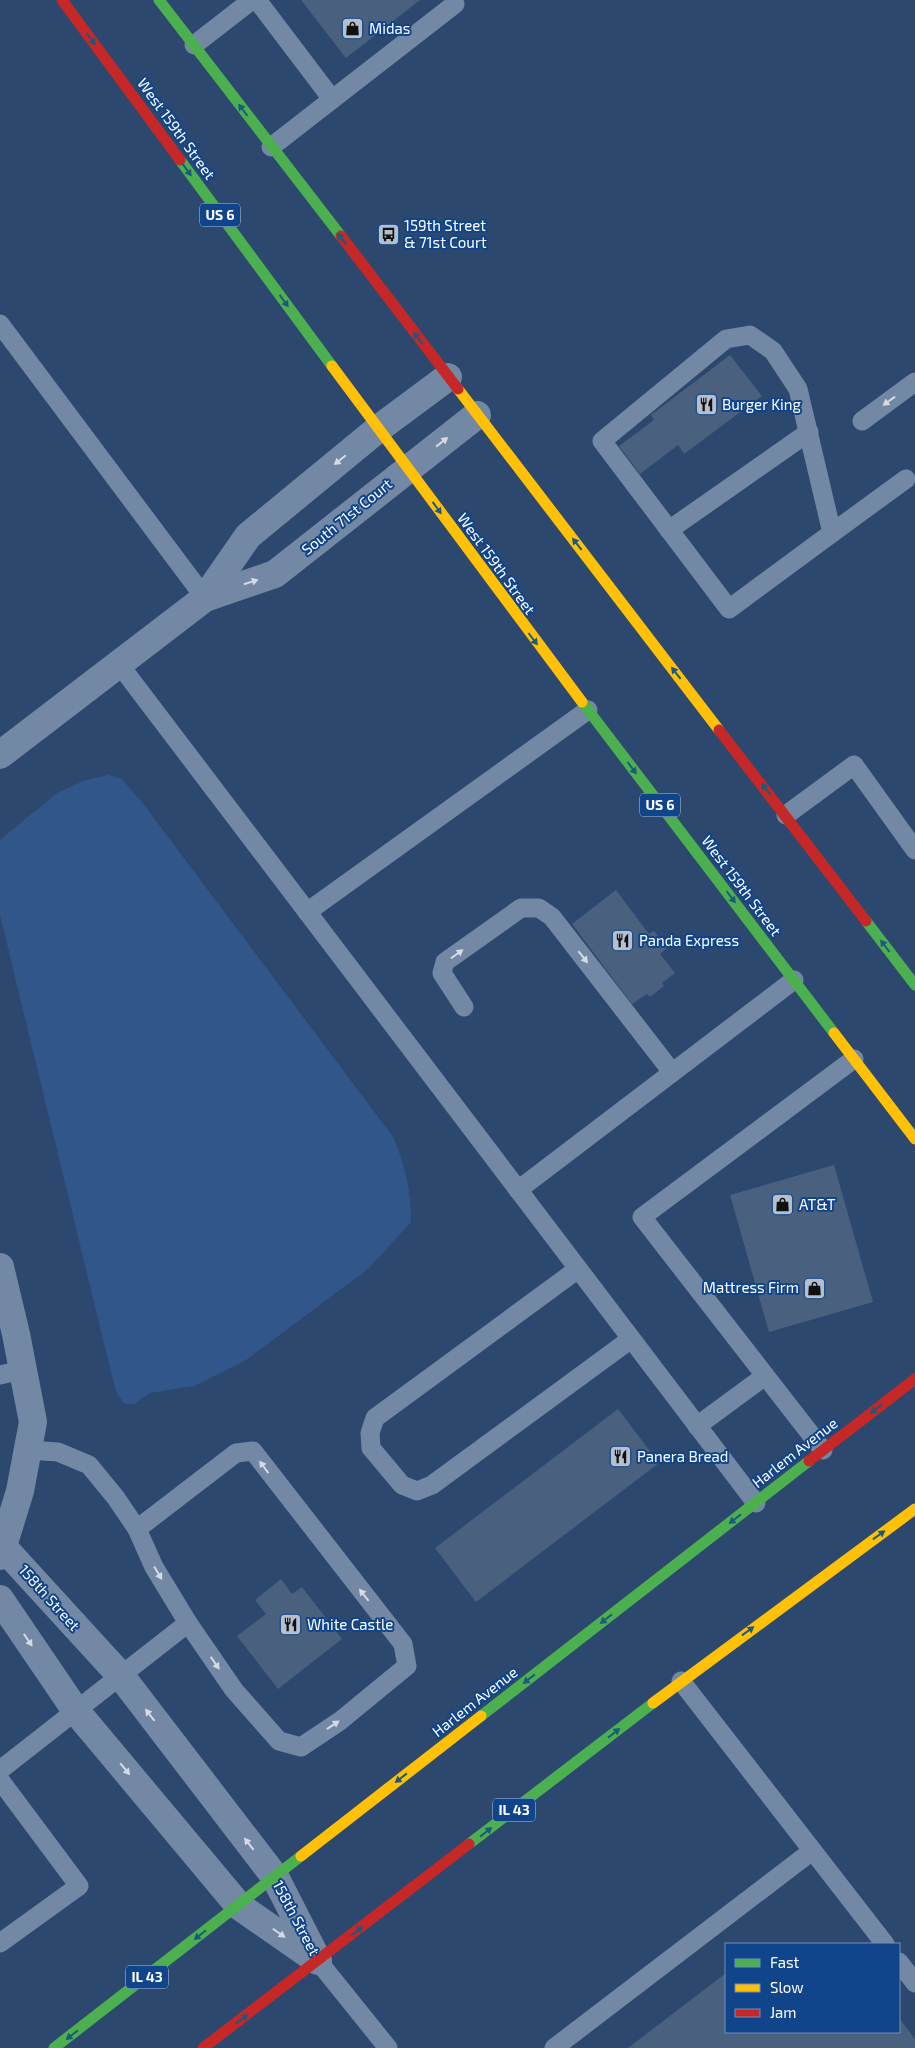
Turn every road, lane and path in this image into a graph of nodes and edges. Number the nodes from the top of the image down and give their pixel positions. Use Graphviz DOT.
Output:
graph roads {
  1 [pos="62,0"];
  2 [pos="159,0"];
  3 [pos="252,0"];
  4 [pos="257,0"];
  5 [pos="455,4"];
  6 [pos="194,45"];
  7 [pos="332,99"];
  8 [pos="271,147"];
  9 [pos="0,324"];
  10 [pos="448,377"];
  11 [pos="915,382"];
  12 [pos="477,415"];
  13 [pos="862,421"];
  14 [pos="378,429"];
  15 [pos="809,432"];
  16 [pos="408,469"];
  17 [pos="906,478"];
  18 [pos="669,530"];
  19 [pos="832,533"];
  20 [pos="205,598"];
  21 [pos="119,664"];
  22 [pos="588,710"];
  23 [pos="0,755"];
  24 [pos="786,815"];
  25 [pos="915,850"];
  26 [pos="307,912"];
  27 [pos="794,980"];
  28 [pos="915,984"];
  29 [pos="464,1007"];
  30 [pos="854,1059"];
  31 [pos="672,1072"];
  32 [pos="915,1138"];
  33 [pos="518,1190"];
  34 [pos="0,1267"];
  35 [pos="578,1269"];
  36 [pos="631,1339"];
  37 [pos="12,1372"];
  38 [pos="765,1376"];
  39 [pos="915,1379"];
  40 [pos="697,1426"];
  41 [pos="27,1450"];
  42 [pos="823,1450"];
  43 [pos="756,1503"];
  44 [pos="915,1509"];
  45 [pos="137,1529"];
  46 [pos="2,1552"];
  47 [pos="0,1599"];
  48 [pos="188,1622"];
  49 [pos="121,1676"];
  50 [pos="681,1682"];
  51 [pos="76,1710"];
  52 [pos="0,1770"];
  53 [pos="0,1780"];
  54 [pos="812,1851"];
  55 [pos="275,1877"];
  56 [pos="239,1906"];
  57 [pos="0,1943"];
  58 [pos="884,1943"];
  59 [pos="318,1961"];
  60 [pos="900,1963"];
  61 [pos="915,1983"];
  62 [pos="54,2048"];
  63 [pos="203,2048"];
  64 [pos="388,2048"];
  65 [pos="554,2048"];
  1 -- 14 [label="main road, West 159th Street / US 6, one-way"];
  2 -- 6 [label="main road"];
  3 -- 6 [label="lane"];
  4 -- 7 [label="lane"];
  5 -- 7 [label="lane"];
  8 -- 6 [label="main road, one-way"];
  7 -- 8 [label="lane"];
  10 -- 8 [label="main road, one-way"];
  9 -- 20 [label="lane"];
  10 -- 12 [label="main road"];
  10 -- 14 [label="street, South 71st Court"];
  11 -- 13 [label="lane, one-way"];
  16 -- 12 [label="street, South 71st Court, one-way"];
  24 -- 12 [label="main road, one-way"];
  14 -- 16 [label="main road, West 159th Street / US 6"];
  14 -- 20 [label="street, South 71st Court, one-way"];
  15 -- 18 [label="lane"];
  15 -- 18 [label="lane"];
  15 -- 19 [label="lane"];
  20 -- 16 [label="street, South 71st Court, one-way"];
  16 -- 22 [label="main road, West 159th Street / US 6, one-way"];
  17 -- 19 [label="lane"];
  18 -- 19 [label="lane"];
  20 -- 21 [label="street, South 71st Court"];
  21 -- 23 [label="street, South 71st Court"];
  21 -- 26 [label="lane"];
  22 -- 26 [label="lane"];
  22 -- 27 [label="main road, West 159th Street / US 6, one-way"];
  24 -- 25 [label="lane"];
  28 -- 24 [label="main road, one-way"];
  26 -- 33 [label="lane"];
  27 -- 30 [label="main road, West 159th Street / US 6"];
  27 -- 31 [label="lane"];
  29 -- 31 [label="lane, one-way"];
  30 -- 32 [label="main road, West 159th Street / US 6"];
  30 -- 38 [label="lane"];
  31 -- 33 [label="lane"];
  33 -- 35 [label="lane"];
  34 -- 37 [label="street"];
  35 -- 36 [label="lane"];
  35 -- 36 [label="lane"];
  36 -- 40 [label="lane"];
  37 -- 41 [label="street"];
  38 -- 40 [label="lane"];
  38 -- 42 [label="lane"];
  39 -- 42 [label="main road, Harlem Avenue / IL 43, one-way"];
  40 -- 43 [label="lane"];
  41 -- 45 [label="lane"];
  41 -- 46 [label="street"];
  42 -- 43 [label="main road, Harlem Avenue / IL 43"];
  43 -- 55 [label="main road, Harlem Avenue / IL 43, one-way"];
  50 -- 44 [label="main road, IL 43, one-way"];
  45 -- 48 [label="lane, one-way"];
  48 -- 45 [label="lane, one-way"];
  46 -- 49 [label="street, 158th Street"];
  47 -- 51 [label="street, 158th Street, one-way"];
  48 -- 49 [label="lane"];
  49 -- 51 [label="lane"];
  55 -- 49 [label="street, 158th Street, one-way"];
  50 -- 54 [label="lane"];
  59 -- 50 [label="main road, IL 43, one-way"];
  51 -- 52 [label="lane"];
  51 -- 56 [label="street, 158th Street, one-way"];
  53 -- 57 [label="lane"];
  54 -- 58 [label="lane"];
  54 -- 65 [label="lane"];
  55 -- 56 [label="main road, Harlem Avenue / IL 43"];
  55 -- 59 [label="street, 158th Street"];
  56 -- 59 [label="street, 158th Street, one-way"];
  56 -- 62 [label="main road, Harlem Avenue / IL 43, one-way"];
  63 -- 59 [label="main road, IL 43, one-way"];
  59 -- 64 [label="lane"];
  60 -- 61 [label="lane"];
}
